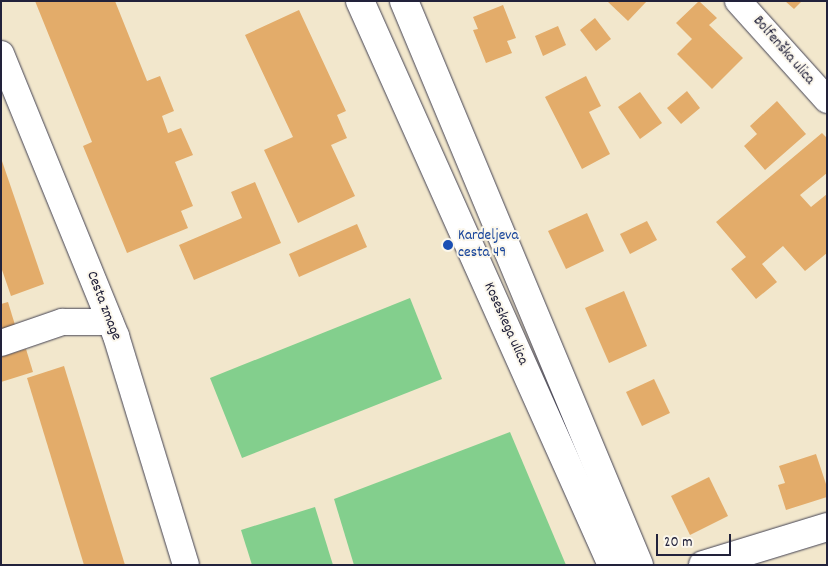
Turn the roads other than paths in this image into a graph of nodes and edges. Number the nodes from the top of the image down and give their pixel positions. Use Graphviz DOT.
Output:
graph roads {
  1 [pos="360,1"];
  2 [pos="404,1"];
  3 [pos="738,1"];
  4 [pos="1,54"];
  5 [pos="827,100"];
  6 [pos="110,322"];
  7 [pos="1,343"];
  8 [pos="827,527"];
  9 [pos="186,565"];
  10 [pos="612,565"];
  11 [pos="638,565"];
  12 [pos="703,565"];
  1 -- 10 [label="street, Koseskega ulica"];
  2 -- 11 [label="street, Koseskega ulica"];
  3 -- 5 [label="street, Bolfenška ulica"];
  4 -- 6 [label="street, Cesta zmage"];
  6 -- 7 [label="street"];
  6 -- 9 [label="street, Cesta zmage"];
  8 -- 12 [label="street"];
}
